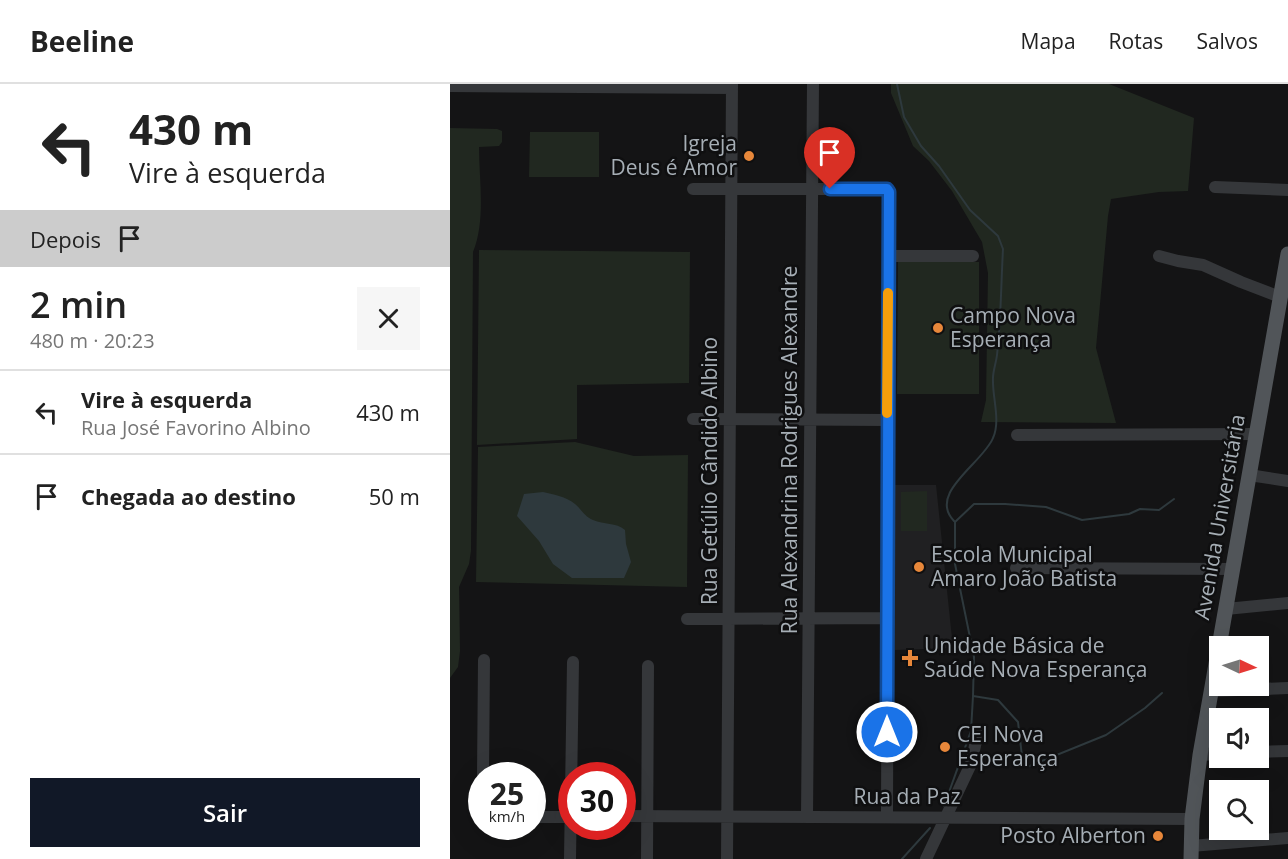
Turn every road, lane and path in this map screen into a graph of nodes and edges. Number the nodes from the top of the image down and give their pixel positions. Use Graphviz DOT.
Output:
graph roads {
  1 [pos="813,84"];
  2 [pos="500,85"];
  3 [pos="450,86"];
  4 [pos="577,86"];
  5 [pos="654,86"];
  6 [pos="732,86"];
  7 [pos="1287,186"];
  8 [pos="1215,187"];
  9 [pos="693,189"];
  10 [pos="732,189"];
  11 [pos="812,189"];
  12 [pos="1288,254"];
  13 [pos="888,256"];
  14 [pos="973,256"];
  15 [pos="1159,256"];
  16 [pos="1281,297"];
  17 [pos="1282,318"];
  18 [pos="693,419"];
  19 [pos="730,419"];
  20 [pos="810,420"];
  21 [pos="887,420"];
  22 [pos="1256,434"];
  23 [pos="1017,435"];
  24 [pos="1249,475"];
  25 [pos="1288,481"];
  26 [pos="1016,568"];
  27 [pos="1233,569"];
  28 [pos="1288,603"];
  29 [pos="1226,609"];
  30 [pos="809,618"];
  31 [pos="887,618"];
  32 [pos="687,619"];
  33 [pos="729,619"];
  34 [pos="1221,636"];
  35 [pos="484,660"];
  36 [pos="573,662"];
  37 [pos="648,666"];
  38 [pos="1288,688"];
  39 [pos="1269,689"];
  40 [pos="1210,696"];
  41 [pos="978,732"];
  42 [pos="1288,751"];
  43 [pos="1269,752"];
  44 [pos="1200,755"];
  45 [pos="1209,755"];
  46 [pos="483,762"];
  47 [pos="572,762"];
  48 [pos="636,816"];
  49 [pos="647,816"];
  50 [pos="728,817"];
  51 [pos="807,817"];
  52 [pos="886,817"];
  53 [pos="947,817"];
  54 [pos="1192,819"];
  55 [pos="1288,838"];
  56 [pos="570,840"];
  57 [pos="1191,852"];
  58 [pos="570,859"];
  59 [pos="647,859"];
  60 [pos="727,859"];
  61 [pos="926,859"];
  1 -- 11 [label="street, Rua Alexandrina Rodrigues Alexandre"];
  2 -- 3 [label="street"];
  2 -- 4 [label="street"];
  4 -- 5 [label="street"];
  5 -- 6 [label="street"];
  6 -- 10 [label="street, Rua Getúlio Cândido Albino"];
  7 -- 8 [label="street"];
  9 -- 10 [label="street"];
  10 -- 11 [label="street"];
  10 -- 19 [label="street, Rua Getúlio Cândido Albino"];
  11 -- 13 [label="street"];
  11 -- 20 [label="street, Rua Alexandrina Rodrigues Alexandre"];
  12 -- 16 [label="main road, Avenida Universitária"];
  13 -- 14 [label="street"];
  13 -- 21 [label="street"];
  15 -- 16 [label="street"];
  16 -- 17 [label="main road, Avenida Universitária"];
  17 -- 22 [label="main road, Avenida Universitária"];
  18 -- 19 [label="street"];
  19 -- 20 [label="street"];
  19 -- 33 [label="street, Rua Getúlio Cândido Albino"];
  20 -- 21 [label="street"];
  20 -- 30 [label="street, Rua Alexandrina Rodrigues Alexandre"];
  21 -- 31 [label="street"];
  22 -- 23 [label="street"];
  22 -- 24 [label="main road, Avenida Universitária"];
  24 -- 25 [label="street"];
  24 -- 27 [label="main road, Avenida Universitária"];
  26 -- 27 [label="street"];
  27 -- 29 [label="main road, Avenida Universitária"];
  28 -- 29 [label="street"];
  29 -- 34 [label="main road, Avenida Universitária"];
  30 -- 31 [label="street"];
  30 -- 33 [label="street"];
  30 -- 51 [label="street, Rua Alexandrina Rodrigues Alexandre"];
  31 -- 52 [label="street"];
  32 -- 33 [label="street"];
  33 -- 50 [label="street, Rua Getúlio Cândido Albino"];
  35 -- 46 [label="street"];
  36 -- 47 [label="street"];
  37 -- 49 [label="street"];
  38 -- 39 [label="street"];
  40 -- 44 [label="main road, Avenida Universitária"];
  41 -- 53 [label="street"];
  42 -- 43 [label="street"];
  44 -- 45 [label="street"];
  44 -- 54 [label="main road, Avenida Universitária"];
  48 -- 49 [label="street, Rua da Paz"];
  49 -- 50 [label="street, Rua da Paz"];
  49 -- 59 [label="street"];
  50 -- 51 [label="street, Rua da Paz"];
  50 -- 60 [label="street, Rua Getúlio Cândido Albino"];
  51 -- 52 [label="street, Rua da Paz"];
  52 -- 53 [label="street, Rua da Paz"];
  53 -- 54 [label="street, Rua da Paz"];
  53 -- 61 [label="street"];
  54 -- 57 [label="main road, Avenida Universitária"];
  55 -- 57 [label="street"];
  56 -- 58 [label="street"];
}
